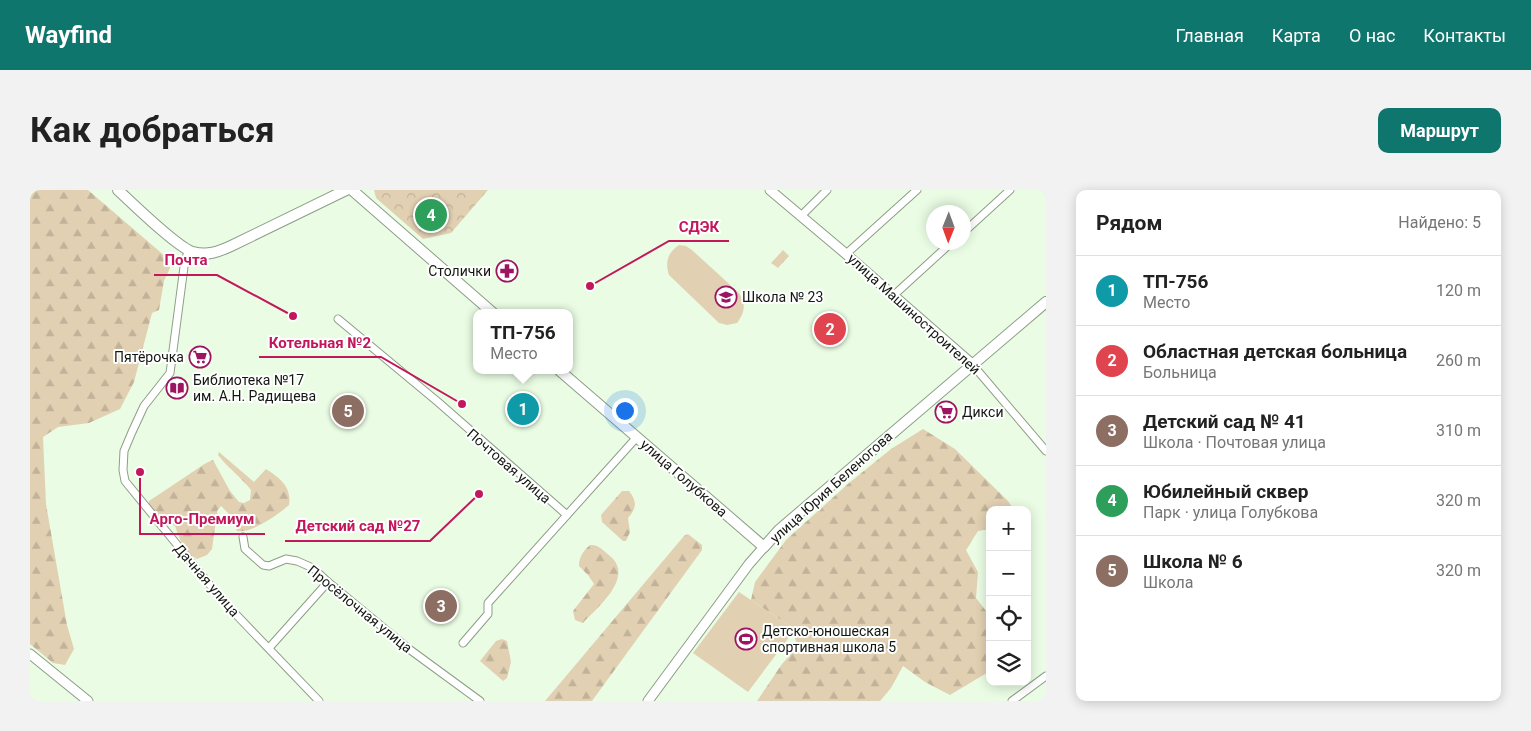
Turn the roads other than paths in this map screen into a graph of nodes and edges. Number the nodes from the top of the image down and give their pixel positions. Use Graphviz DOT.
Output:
graph roads {
  1 [pos="118,190"];
  2 [pos="346,190"];
  3 [pos="352,190"];
  4 [pos="770,190"];
  5 [pos="826,190"];
  6 [pos="917,190"];
  7 [pos="1010,190"];
  8 [pos="801,216"];
  9 [pos="971,226"];
  10 [pos="943,250"];
  11 [pos="188,251"];
  12 [pos="846,254"];
  13 [pos="894,295"];
  14 [pos="1046,302"];
  15 [pos="488,309"];
  16 [pos="338,319"];
  17 [pos="972,364"];
  18 [pos="564,374"];
  19 [pos="637,438"];
  20 [pos="1046,451"];
  21 [pos="567,515"];
  22 [pos="243,537"];
  23 [pos="764,547"];
  24 [pos="328,582"];
  25 [pos="463,643"];
  26 [pos="269,648"];
  27 [pos="30,654"];
  28 [pos="1046,676"];
  29 [pos="88,701"];
  30 [pos="319,701"];
  31 [pos="480,701"];
  32 [pos="648,701"];
  33 [pos="1012,701"];
  1 -- 11 [label="main road"];
  2 -- 11 [label="main road"];
  3 -- 15 [label="main road"];
  4 -- 8 [label="street, улица Машиностроителей"];
  5 -- 8 [label="street"];
  6 -- 12 [label="street"];
  7 -- 9 [label="street"];
  8 -- 12 [label="street, улица Машиностроителей"];
  10 -- 13 [label="street"];
  11 -- 26 [label="street, Дачная улица"];
  12 -- 13 [label="street, улица Машиностроителей"];
  13 -- 17 [label="street, улица Машиностроителей"];
  14 -- 17 [label="main road, улица Юрия Беленогова"];
  16 -- 21 [label="street, Почтовая улица"];
  17 -- 20 [label="street, улица Машиностроителей"];
  17 -- 23 [label="main road, улица Юрия Беленогова"];
  18 -- 19 [label="main road, улица Голубкова"];
  19 -- 21 [label="street"];
  19 -- 23 [label="main road, улица Голубкова"];
  21 -- 25 [label="street"];
  22 -- 24 [label="street, Просёлочная улица"];
  23 -- 32 [label="street, улица Юрия Беленогова"];
  24 -- 26 [label="street"];
  24 -- 31 [label="street, Просёлочная улица"];
  26 -- 30 [label="street, Дачная улица"];
  27 -- 29 [label="street"];
  28 -- 33 [label="street"];
}
